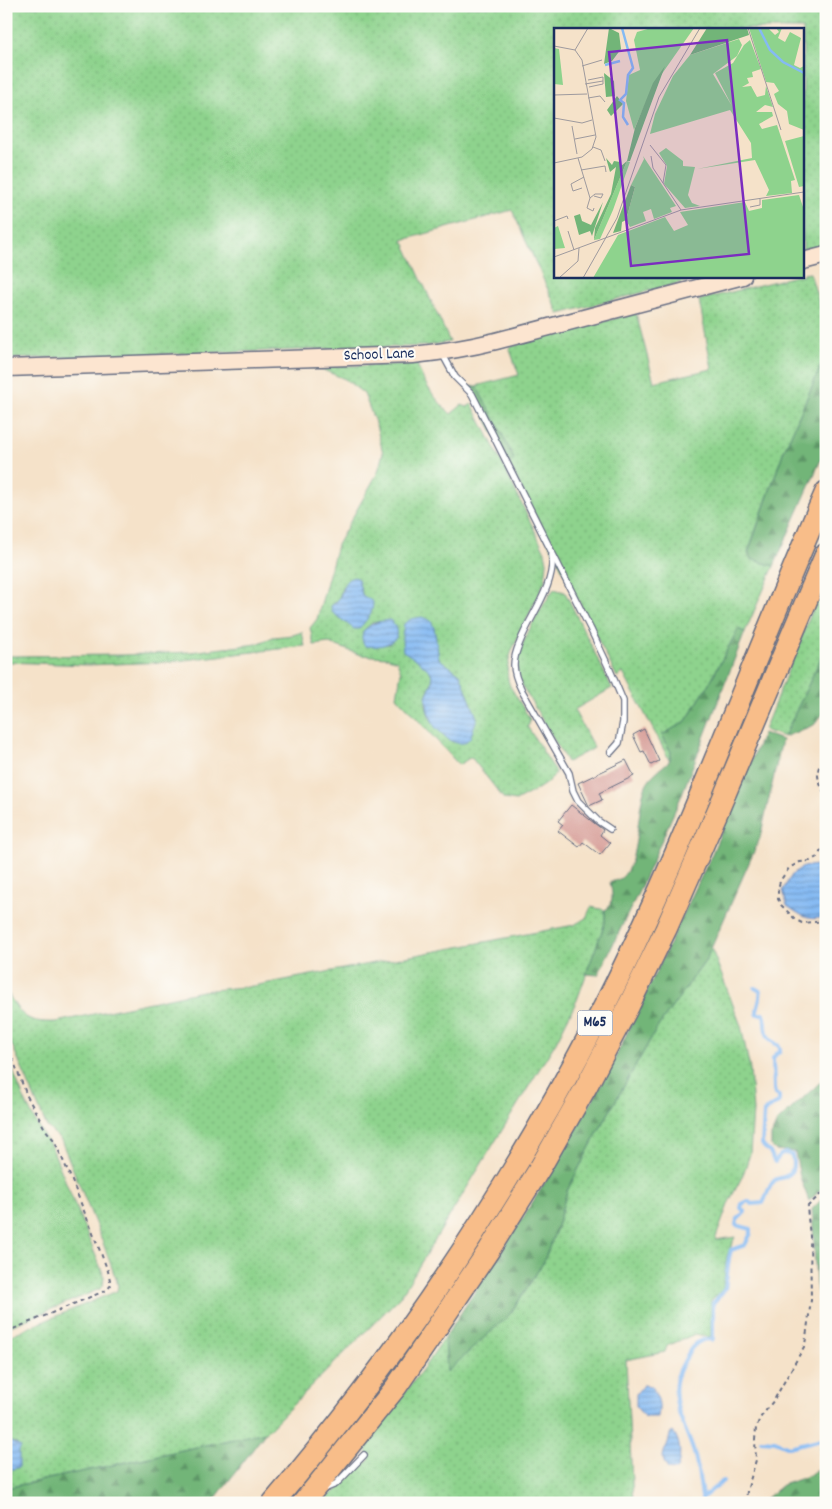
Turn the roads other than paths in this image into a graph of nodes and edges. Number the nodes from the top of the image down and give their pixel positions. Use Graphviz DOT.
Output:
graph roads {
  1 [pos="826,255"];
  2 [pos="804,261"];
  3 [pos="734,278"];
  4 [pos="442,352"];
  5 [pos="6,368"];
  6 [pos="826,492"];
  7 [pos="551,551"];
  8 [pos="826,554"];
  9 [pos="611,752"];
  10 [pos="610,829"];
  11 [pos="364,1455"];
  12 [pos="306,1499"];
  13 [pos="273,1503"];
  1 -- 2 [label="main road"];
  3 -- 4 [label="main road, School Lane"];
  4 -- 5 [label="main road, School Lane"];
  4 -- 7 [label="lane"];
  6 -- 13 [label="highway, M65"];
  7 -- 9 [label="lane"];
  7 -- 10 [label="lane"];
  8 -- 12 [label="highway, M65"];
  11 -- 12 [label="lane"];
}
